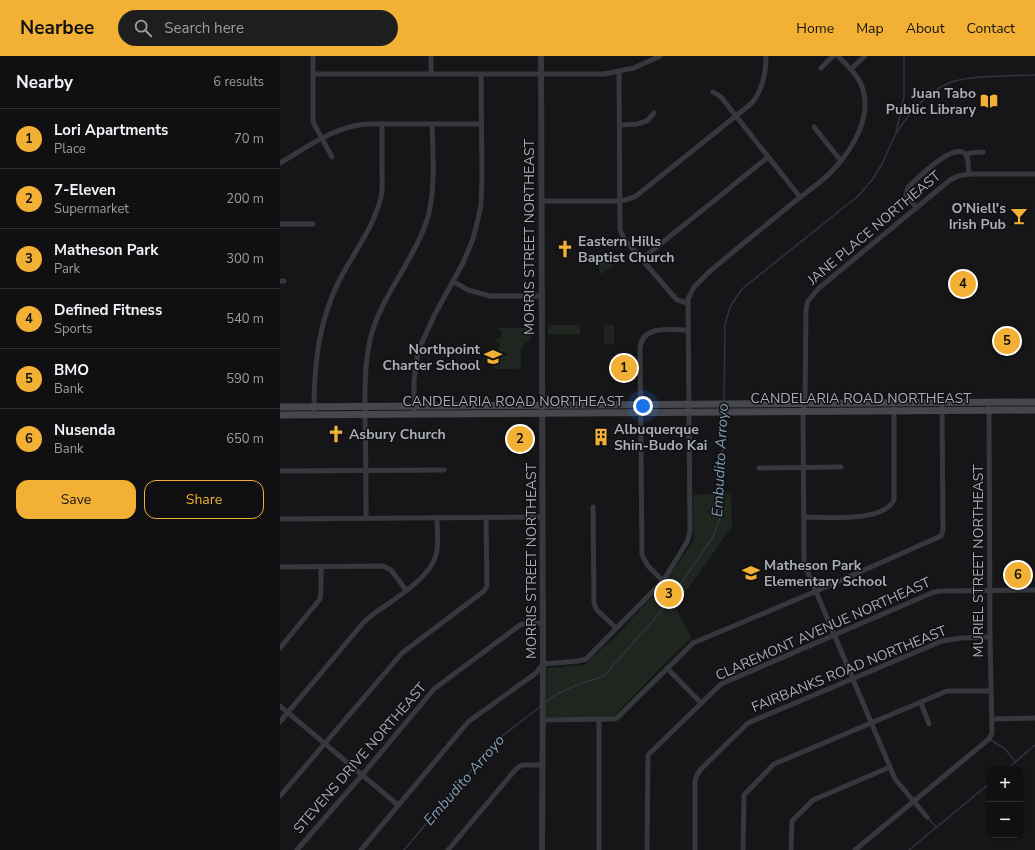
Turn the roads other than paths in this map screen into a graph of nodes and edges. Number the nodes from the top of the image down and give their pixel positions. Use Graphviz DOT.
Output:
graph roads {
  1 [pos="313,56"];
  2 [pos="431,56"];
  3 [pos="541,56"];
  4 [pos="660,56"];
  5 [pos="766,56"];
  6 [pos="833,56"];
  7 [pos="838,56"];
  8 [pos="865,56"];
  9 [pos="822,68"];
  10 [pos="851,69"];
  11 [pos="619,72"];
  12 [pos="313,74"];
  13 [pos="431,74"];
  14 [pos="481,74"];
  15 [pos="541,74"];
  16 [pos="713,92"];
  17 [pos="654,113"];
  18 [pos="736,118"];
  19 [pos="382,124"];
  20 [pos="432,124"];
  21 [pos="481,124"];
  22 [pos="620,125"];
  23 [pos="814,127"];
  24 [pos="322,139"];
  25 [pos="983,152"];
  26 [pos="966,155"];
  27 [pos="332,157"];
  28 [pos="768,157"];
  29 [pos="840,161"];
  30 [pos="280,164"];
  31 [pos="969,174"];
  32 [pos="1035,174"];
  33 [pos="800,197"];
  34 [pos="541,200"];
  35 [pos="620,201"];
  36 [pos="917,208"];
  37 [pos="280,224"];
  38 [pos="313,224"];
  39 [pos="642,259"];
  40 [pos="454,282"];
  41 [pos="542,296"];
  42 [pos="688,303"];
  43 [pos="688,330"];
  44 [pos="1035,402"];
  45 [pos="989,403"];
  46 [pos="688,404"];
  47 [pos="805,404"];
  48 [pos="894,404"];
  49 [pos="640,405"];
  50 [pos="364,406"];
  51 [pos="414,406"];
  52 [pos="542,406"];
  53 [pos="280,407"];
  54 [pos="314,407"];
  55 [pos="942,407"];
  56 [pos="1035,410"];
  57 [pos="803,411"];
  58 [pos="990,411"];
  59 [pos="688,412"];
  60 [pos="894,412"];
  61 [pos="641,413"];
  62 [pos="414,414"];
  63 [pos="542,414"];
  64 [pos="280,415"];
  65 [pos="314,415"];
  66 [pos="365,415"];
  67 [pos="803,467"];
  68 [pos="841,467"];
  69 [pos="759,468"];
  70 [pos="444,470"];
  71 [pos="366,471"];
  72 [pos="280,472"];
  73 [pos="593,507"];
  74 [pos="542,517"];
  75 [pos="804,517"];
  76 [pos="366,518"];
  77 [pos="437,518"];
  78 [pos="486,518"];
  79 [pos="280,519"];
  80 [pos="321,566"];
  81 [pos="280,567"];
  82 [pos="663,581"];
  83 [pos="406,590"];
  84 [pos="990,590"];
  85 [pos="1035,590"];
  86 [pos="816,592"];
  87 [pos="543,623"];
  88 [pos="616,628"];
  89 [pos="834,635"];
  90 [pos="990,637"];
  91 [pos="280,648"];
  92 [pos="543,664"];
  93 [pos="667,668"];
  94 [pos="853,679"];
  95 [pos="991,691"];
  96 [pos="701,703"];
  97 [pos="921,703"];
  98 [pos="280,706"];
  99 [pos="288,713"];
  100 [pos="1035,718"];
  101 [pos="992,719"];
  102 [pos="543,720"];
  103 [pos="599,720"];
  104 [pos="280,722"];
  105 [pos="871,724"];
  106 [pos="929,724"];
  107 [pos="325,744"];
  108 [pos="542,765"];
  109 [pos="890,767"];
  110 [pos="362,775"];
  111 [pos="280,796"];
  112 [pos="913,802"];
  113 [pos="398,806"];
  114 [pos="927,817"];
  115 [pos="297,850"];
  116 [pos="361,850"];
  117 [pos="448,850"];
  118 [pos="542,850"];
  119 [pos="599,850"];
  120 [pos="647,850"];
  121 [pos="695,850"];
  122 [pos="743,850"];
  123 [pos="791,850"];
  124 [pos="855,850"];
  1 -- 12 [label="street"];
  2 -- 13 [label="street"];
  3 -- 15 [label="street, MORRIS STREET NORTHEAST"];
  4 -- 11 [label="street"];
  5 -- 18 [label="street"];
  6 -- 9 [label="street"];
  7 -- 10 [label="street"];
  8 -- 10 [label="street"];
  10 -- 29 [label="street"];
  11 -- 15 [label="street"];
  11 -- 22 [label="street"];
  12 -- 13 [label="street"];
  12 -- 24 [label="street"];
  13 -- 14 [label="street"];
  14 -- 15 [label="street"];
  14 -- 21 [label="street"];
  15 -- 34 [label="street, MORRIS STREET NORTHEAST"];
  16 -- 18 [label="street"];
  17 -- 22 [label="street"];
  18 -- 28 [label="street"];
  18 -- 35 [label="street"];
  19 -- 20 [label="street"];
  19 -- 24 [label="street"];
  19 -- 54 [label="street"];
  20 -- 21 [label="street"];
  20 -- 50 [label="street"];
  21 -- 40 [label="street"];
  22 -- 35 [label="street"];
  23 -- 29 [label="street"];
  24 -- 27 [label="street"];
  24 -- 30 [label="street"];
  25 -- 26 [label="street"];
  26 -- 31 [label="street"];
  26 -- 36 [label="street"];
  28 -- 33 [label="street"];
  28 -- 39 [label="street"];
  29 -- 33 [label="street"];
  31 -- 32 [label="street, JANE PLACE NORTHEAST"];
  31 -- 36 [label="street, JANE PLACE NORTHEAST"];
  33 -- 42 [label="street"];
  34 -- 35 [label="street"];
  34 -- 41 [label="street, MORRIS STREET NORTHEAST"];
  35 -- 39 [label="street"];
  36 -- 47 [label="street, JANE PLACE NORTHEAST"];
  37 -- 38 [label="street"];
  39 -- 42 [label="street"];
  40 -- 41 [label="street"];
  40 -- 51 [label="street"];
  41 -- 52 [label="street, MORRIS STREET NORTHEAST"];
  42 -- 43 [label="street"];
  43 -- 46 [label="street"];
  43 -- 49 [label="street"];
  44 -- 45 [label="main road, CANDELARIA ROAD NORTHEAST"];
  45 -- 55 [label="main road, CANDELARIA ROAD NORTHEAST"];
  45 -- 58 [label="street, MURIEL STREET NORTHEAST"];
  46 -- 47 [label="main road, CANDELARIA ROAD NORTHEAST"];
  46 -- 49 [label="main road, CANDELARIA ROAD NORTHEAST"];
  46 -- 59 [label="street"];
  47 -- 48 [label="main road, CANDELARIA ROAD NORTHEAST"];
  47 -- 57 [label="street, JANE PLACE NORTHEAST"];
  48 -- 55 [label="main road, CANDELARIA ROAD NORTHEAST"];
  48 -- 60 [label="street"];
  49 -- 52 [label="main road, CANDELARIA ROAD NORTHEAST"];
  49 -- 61 [label="street"];
  50 -- 51 [label="main road, CANDELARIA ROAD NORTHEAST"];
  50 -- 54 [label="main road, CANDELARIA ROAD NORTHEAST"];
  50 -- 66 [label="street"];
  51 -- 52 [label="main road, CANDELARIA ROAD NORTHEAST"];
  51 -- 62 [label="street"];
  52 -- 63 [label="street, MORRIS STREET NORTHEAST"];
  53 -- 54 [label="main road, CANDELARIA ROAD NORTHEAST"];
  54 -- 65 [label="street"];
  55 -- 58 [label="main road, CANDELARIA ROAD NORTHEAST"];
  55 -- 60 [label="main road, CANDELARIA ROAD NORTHEAST"];
  55 -- 86 [label="street"];
  56 -- 58 [label="main road, CANDELARIA ROAD NORTHEAST"];
  57 -- 59 [label="main road, CANDELARIA ROAD NORTHEAST"];
  57 -- 60 [label="main road, CANDELARIA ROAD NORTHEAST"];
  57 -- 67 [label="street, JANE PLACE NORTHEAST"];
  58 -- 84 [label="street, MURIEL STREET NORTHEAST"];
  59 -- 61 [label="main road, CANDELARIA ROAD NORTHEAST"];
  59 -- 82 [label="street"];
  60 -- 75 [label="street"];
  61 -- 63 [label="main road, CANDELARIA ROAD NORTHEAST"];
  61 -- 82 [label="street"];
  62 -- 63 [label="main road, CANDELARIA ROAD NORTHEAST"];
  62 -- 66 [label="main road, CANDELARIA ROAD NORTHEAST"];
  63 -- 74 [label="street, MORRIS STREET NORTHEAST"];
  64 -- 65 [label="main road, CANDELARIA ROAD NORTHEAST"];
  65 -- 66 [label="main road, CANDELARIA ROAD NORTHEAST"];
  66 -- 71 [label="street"];
  67 -- 68 [label="street"];
  67 -- 69 [label="street"];
  67 -- 75 [label="street, JANE PLACE NORTHEAST"];
  70 -- 71 [label="street"];
  71 -- 72 [label="street"];
  71 -- 76 [label="street"];
  73 -- 88 [label="street"];
  74 -- 78 [label="street"];
  74 -- 87 [label="street, MORRIS STREET NORTHEAST"];
  75 -- 86 [label="street, JANE PLACE NORTHEAST"];
  76 -- 77 [label="street"];
  76 -- 79 [label="street"];
  77 -- 78 [label="street"];
  77 -- 83 [label="street"];
  78 -- 107 [label="street"];
  80 -- 81 [label="street"];
  80 -- 83 [label="street"];
  80 -- 91 [label="street"];
  82 -- 88 [label="street"];
  83 -- 99 [label="street"];
  84 -- 85 [label="street, CLAREMONT AVENUE NORTHEAST"];
  84 -- 89 [label="street, CLAREMONT AVENUE NORTHEAST"];
  84 -- 90 [label="street, MURIEL STREET NORTHEAST"];
  86 -- 89 [label="street, JANE PLACE NORTHEAST"];
  86 -- 93 [label="street"];
  87 -- 92 [label="street, MORRIS STREET NORTHEAST"];
  87 -- 110 [label="street, STEVENS DRIVE NORTHEAST"];
  88 -- 92 [label="street"];
  89 -- 94 [label="street, JANE PLACE NORTHEAST"];
  89 -- 96 [label="street, CLAREMONT AVENUE NORTHEAST"];
  90 -- 94 [label="street, FAIRBANKS ROAD NORTHEAST"];
  90 -- 95 [label="street, MURIEL STREET NORTHEAST"];
  92 -- 102 [label="street, MORRIS STREET NORTHEAST"];
  92 -- 113 [label="street"];
  93 -- 96 [label="street"];
  93 -- 103 [label="street"];
  94 -- 105 [label="street, JANE PLACE NORTHEAST"];
  94 -- 121 [label="street, FAIRBANKS ROAD NORTHEAST"];
  95 -- 97 [label="street"];
  95 -- 101 [label="street, MURIEL STREET NORTHEAST"];
  96 -- 120 [label="street, CLAREMONT AVENUE NORTHEAST"];
  97 -- 105 [label="street"];
  97 -- 106 [label="street"];
  98 -- 99 [label="street"];
  99 -- 104 [label="street"];
  99 -- 107 [label="street"];
  100 -- 101 [label="street"];
  101 -- 112 [label="street, MURIEL STREET NORTHEAST"];
  102 -- 103 [label="street"];
  102 -- 108 [label="street, MORRIS STREET NORTHEAST"];
  103 -- 119 [label="street"];
  105 -- 109 [label="street, JANE PLACE NORTHEAST"];
  105 -- 122 [label="street"];
  107 -- 110 [label="street"];
  107 -- 111 [label="street"];
  108 -- 117 [label="street"];
  108 -- 118 [label="street, MORRIS STREET NORTHEAST"];
  109 -- 112 [label="street, JANE PLACE NORTHEAST"];
  109 -- 123 [label="street"];
  110 -- 113 [label="street"];
  110 -- 115 [label="street, STEVENS DRIVE NORTHEAST"];
  112 -- 114 [label="street, JANE PLACE NORTHEAST"];
  112 -- 124 [label="street, MURIEL STREET NORTHEAST"];
  113 -- 116 [label="street"];
}
